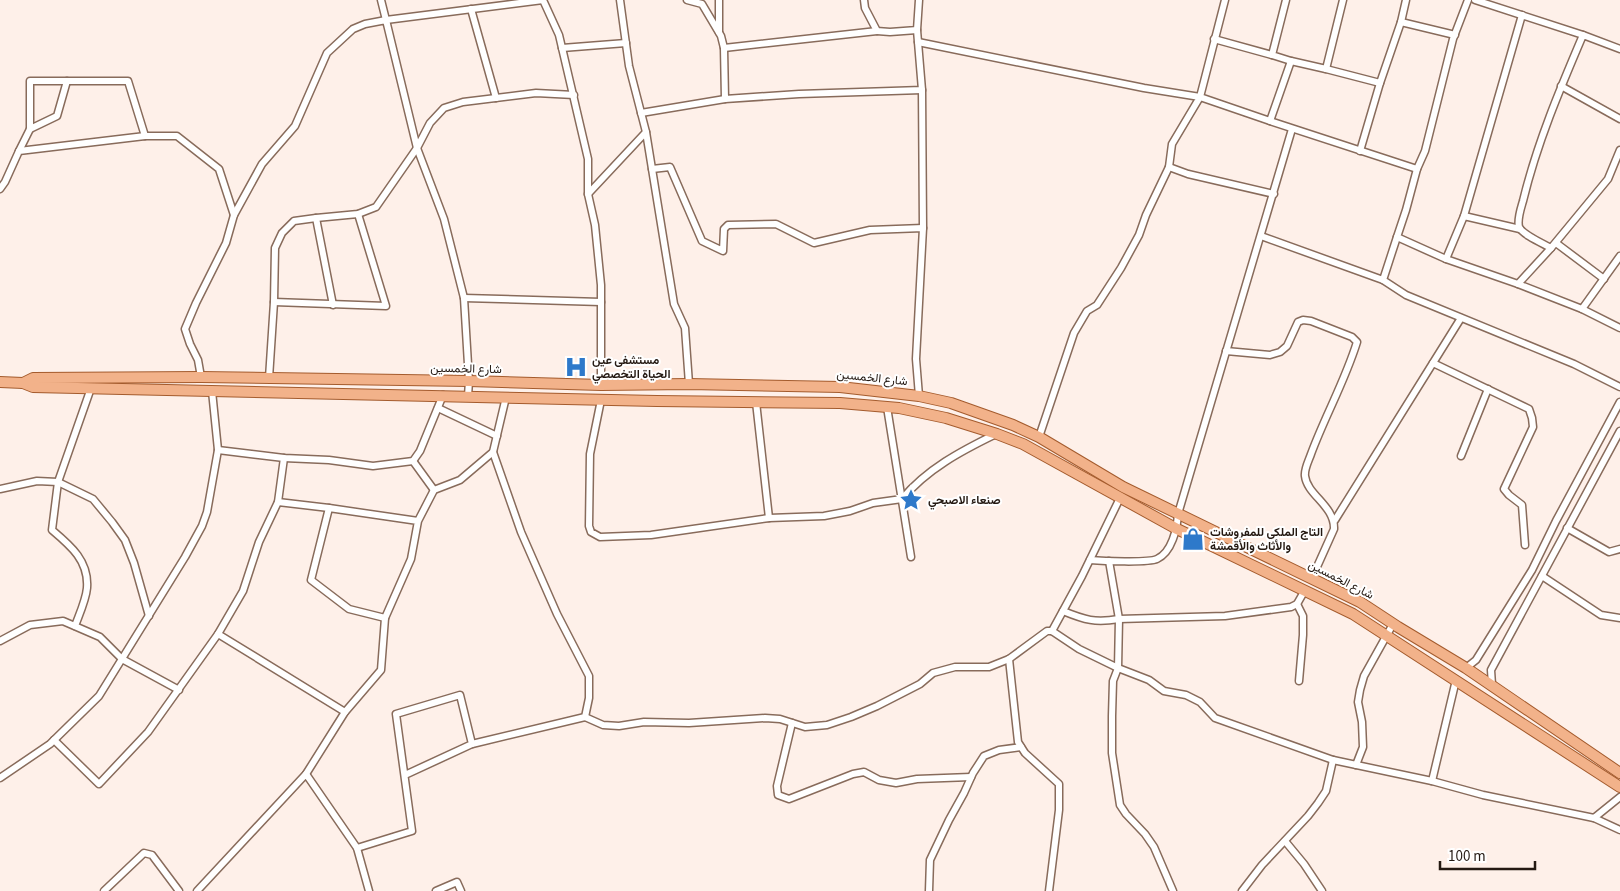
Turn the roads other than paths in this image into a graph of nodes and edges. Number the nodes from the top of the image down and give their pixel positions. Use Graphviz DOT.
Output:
graph roads {
  1 [pos="381,0"];
  2 [pos="543,0"];
  3 [pos="620,0"];
  4 [pos="687,0"];
  5 [pos="719,0"];
  6 [pos="864,0"];
  7 [pos="919,0"];
  8 [pos="1224,0"];
  9 [pos="1286,0"];
  10 [pos="1343,0"];
  11 [pos="1406,0"];
  12 [pos="1468,0"];
  13 [pos="1475,0"];
  14 [pos="471,10"];
  15 [pos="1522,15"];
  16 [pos="386,20"];
  17 [pos="1401,22"];
  18 [pos="917,30"];
  19 [pos="877,31"];
  20 [pos="719,34"];
  21 [pos="1455,35"];
  22 [pos="1583,35"];
  23 [pos="1214,39"];
  24 [pos="918,42"];
  25 [pos="626,43"];
  26 [pos="562,48"];
  27 [pos="724,48"];
  28 [pos="1620,49"];
  29 [pos="1272,55"];
  30 [pos="1291,62"];
  31 [pos="1326,69"];
  32 [pos="67,81"];
  33 [pos="1380,83"];
  34 [pos="1561,86"];
  35 [pos="922,90"];
  36 [pos="574,95"];
  37 [pos="1200,97"];
  38 [pos="496,98"];
  39 [pos="725,99"];
  40 [pos="641,113"];
  41 [pos="1620,119"];
  42 [pos="1270,120"];
  43 [pos="30,129"];
  44 [pos="1292,129"];
  45 [pos="646,132"];
  46 [pos="146,136"];
  47 [pos="417,148"];
  48 [pos="1620,150"];
  49 [pos="20,151"];
  50 [pos="1360,151"];
  51 [pos="1169,167"];
  52 [pos="652,168"];
  53 [pos="1417,169"];
  54 [pos="0,189"];
  55 [pos="588,194"];
  56 [pos="1274,194"];
  57 [pos="358,214"];
  58 [pos="234,215"];
  59 [pos="1464,216"];
  60 [pos="316,218"];
  61 [pos="923,228"];
  62 [pos="1520,229"];
  63 [pos="1261,236"];
  64 [pos="1397,237"];
  65 [pos="1553,245"];
  66 [pos="1620,256"];
  67 [pos="1446,259"];
  68 [pos="1604,279"];
  69 [pos="1383,280"];
  70 [pos="1518,284"];
  71 [pos="464,298"];
  72 [pos="274,302"];
  73 [pos="601,302"];
  74 [pos="333,305"];
  75 [pos="1582,309"];
  76 [pos="1462,318"];
  77 [pos="1620,328"];
  78 [pos="1226,351"];
  79 [pos="1433,363"];
  80 [pos="201,377"];
  81 [pos="269,378"];
  82 [pos="469,381"];
  83 [pos="0,382"];
  84 [pos="24,383"];
  85 [pos="689,384"];
  86 [pos="602,385"];
  87 [pos="655,386"];
  88 [pos="1620,386"];
  89 [pos="91,388"];
  90 [pos="1488,389"];
  91 [pos="212,391"];
  92 [pos="443,396"];
  93 [pos="468,396"];
  94 [pos="919,396"];
  95 [pos="506,397"];
  96 [pos="600,400"];
  97 [pos="657,401"];
  98 [pos="756,402"];
  99 [pos="1620,402"];
  100 [pos="951,403"];
  101 [pos="887,407"];
  102 [pos="438,408"];
  103 [pos="946,418"];
  104 [pos="1620,431"];
  105 [pos="997,434"];
  106 [pos="497,436"];
  107 [pos="1039,437"];
  108 [pos="218,450"];
  109 [pos="493,452"];
  110 [pos="1461,456"];
  111 [pos="284,458"];
  112 [pos="413,461"];
  113 [pos="58,482"];
  114 [pos="0,489"];
  115 [pos="434,490"];
  116 [pos="1120,498"];
  117 [pos="902,499"];
  118 [pos="278,502"];
  119 [pos="328,508"];
  120 [pos="1178,514"];
  121 [pos="769,518"];
  122 [pos="1334,520"];
  123 [pos="418,521"];
  124 [pos="1567,528"];
  125 [pos="1177,529"];
  126 [pos="1525,545"];
  127 [pos="1620,549"];
  128 [pos="911,557"];
  129 [pos="1090,560"];
  130 [pos="1109,561"];
  131 [pos="1297,571"];
  132 [pos="1542,576"];
  133 [pos="1312,578"];
  134 [pos="1292,584"];
  135 [pos="1305,590"];
  136 [pos="1297,604"];
  137 [pos="1063,611"];
  138 [pos="149,616"];
  139 [pos="386,618"];
  140 [pos="1620,618"];
  141 [pos="1119,619"];
  142 [pos="1393,624"];
  143 [pos="75,626"];
  144 [pos="1052,631"];
  145 [pos="218,634"];
  146 [pos="1386,635"];
  147 [pos="0,641"];
  148 [pos="122,659"];
  149 [pos="1009,659"];
  150 [pos="1118,668"];
  151 [pos="1466,668"];
  152 [pos="1299,680"];
  153 [pos="1456,680"];
  154 [pos="1492,685"];
  155 [pos="179,690"];
  156 [pos="345,712"];
  157 [pos="585,717"];
  158 [pos="792,723"];
  159 [pos="54,740"];
  160 [pos="472,744"];
  161 [pos="1021,747"];
  162 [pos="1333,760"];
  163 [pos="1356,765"];
  164 [pos="1620,772"];
  165 [pos="306,774"];
  166 [pos="405,775"];
  167 [pos="972,777"];
  168 [pos="0,778"];
  169 [pos="1432,781"];
  170 [pos="1620,787"];
  171 [pos="1620,797"];
  172 [pos="1594,818"];
  173 [pos="1620,830"];
  174 [pos="1285,841"];
  175 [pos="358,848"];
  176 [pos="104,891"];
  177 [pos="179,891"];
  178 [pos="197,891"];
  179 [pos="369,891"];
  180 [pos="436,891"];
  181 [pos="461,891"];
  182 [pos="928,891"];
  183 [pos="1049,891"];
  184 [pos="1173,891"];
  185 [pos="1242,891"];
  186 [pos="1322,891"];
  1 -- 16 [label="street"];
  2 -- 14 [label="street"];
  2 -- 26 [label="street"];
  3 -- 25 [label="street"];
  4 -- 20 [label="street"];
  5 -- 20 [label="street"];
  6 -- 19 [label="street"];
  7 -- 18 [label="street"];
  8 -- 23 [label="street"];
  9 -- 29 [label="street"];
  10 -- 31 [label="street"];
  11 -- 17 [label="street"];
  12 -- 21 [label="street"];
  13 -- 15 [label="street"];
  14 -- 16 [label="street"];
  14 -- 38 [label="street"];
  15 -- 22 [label="street"];
  15 -- 59 [label="street"];
  16 -- 47 [label="street"];
  16 -- 58 [label="street"];
  17 -- 21 [label="street"];
  17 -- 33 [label="street"];
  18 -- 19 [label="street"];
  18 -- 24 [label="street"];
  19 -- 27 [label="street"];
  20 -- 27 [label="street"];
  21 -- 53 [label="street"];
  22 -- 28 [label="street"];
  22 -- 34 [label="street"];
  23 -- 29 [label="street"];
  23 -- 37 [label="street"];
  24 -- 35 [label="street"];
  24 -- 37 [label="street"];
  25 -- 26 [label="street"];
  25 -- 40 [label="street"];
  26 -- 36 [label="street"];
  27 -- 39 [label="street"];
  29 -- 30 [label="street"];
  30 -- 31 [label="street"];
  30 -- 42 [label="street"];
  31 -- 33 [label="street"];
  32 -- 43 [label="street"];
  32 -- 43 [label="street"];
  32 -- 46 [label="street"];
  33 -- 50 [label="street"];
  34 -- 41 [label="street"];
  34 -- 62 [label="street"];
  35 -- 39 [label="street"];
  35 -- 61 [label="street"];
  36 -- 38 [label="street"];
  36 -- 55 [label="street"];
  37 -- 42 [label="street"];
  37 -- 51 [label="street"];
  38 -- 47 [label="street"];
  39 -- 40 [label="street"];
  40 -- 45 [label="street"];
  42 -- 44 [label="street"];
  43 -- 49 [label="street"];
  44 -- 50 [label="street"];
  44 -- 56 [label="street"];
  45 -- 52 [label="street"];
  45 -- 55 [label="street"];
  46 -- 49 [label="street"];
  46 -- 58 [label="street"];
  47 -- 57 [label="street"];
  47 -- 71 [label="street"];
  48 -- 65 [label="street"];
  49 -- 54 [label="street"];
  50 -- 53 [label="street"];
  51 -- 56 [label="street"];
  51 -- 107 [label="street"];
  52 -- 61 [label="street"];
  52 -- 85 [label="street"];
  53 -- 64 [label="street"];
  55 -- 73 [label="street"];
  56 -- 63 [label="street"];
  57 -- 60 [label="street"];
  57 -- 74 [label="street"];
  58 -- 80 [label="street"];
  59 -- 62 [label="street"];
  59 -- 67 [label="street"];
  60 -- 72 [label="street"];
  60 -- 74 [label="street"];
  61 -- 94 [label="street"];
  62 -- 65 [label="street"];
  63 -- 69 [label="street"];
  63 -- 78 [label="street"];
  64 -- 67 [label="street"];
  64 -- 69 [label="street"];
  65 -- 68 [label="street"];
  65 -- 70 [label="street"];
  66 -- 68 [label="street"];
  67 -- 70 [label="street"];
  68 -- 75 [label="street"];
  69 -- 76 [label="street"];
  70 -- 75 [label="street"];
  71 -- 73 [label="street"];
  71 -- 82 [label="street"];
  72 -- 74 [label="street"];
  72 -- 81 [label="street"];
  73 -- 86 [label="street"];
  75 -- 77 [label="street"];
  76 -- 79 [label="street"];
  76 -- 88 [label="street"];
  78 -- 120 [label="street"];
  78 -- 122 [label="street"];
  79 -- 90 [label="street"];
  79 -- 122 [label="street"];
  80 -- 81 [label="main road, شارع الخمسين"];
  80 -- 84 [label="main road, شارع الخمسين"];
  81 -- 82 [label="main road, شارع الخمسين"];
  82 -- 86 [label="main road, شارع الخمسين"];
  82 -- 93 [label="street"];
  83 -- 84 [label="main road, شارع الخمسين"];
  84 -- 89 [label="main road, شارع الخمسين"];
  85 -- 87 [label="main road, شارع الخمسين"];
  85 -- 94 [label="main road, شارع الخمسين"];
  86 -- 87 [label="main road, شارع الخمسين"];
  87 -- 97 [label="main road"];
  89 -- 91 [label="main road, شارع الخمسين"];
  89 -- 113 [label="street"];
  90 -- 110 [label="street"];
  90 -- 126 [label="street"];
  91 -- 92 [label="main road, شارع الخمسين"];
  91 -- 108 [label="street"];
  92 -- 93 [label="main road, شارع الخمسين"];
  92 -- 102 [label="street"];
  93 -- 95 [label="main road, شارع الخمسين"];
  94 -- 100 [label="main road, شارع الخمسين"];
  95 -- 96 [label="main road, شارع الخمسين"];
  95 -- 106 [label="street"];
  96 -- 97 [label="main road, شارع الخمسين"];
  96 -- 121 [label="street"];
  97 -- 98 [label="main road, شارع الخمسين"];
  98 -- 101 [label="main road, شارع الخمسين"];
  98 -- 121 [label="street"];
  99 -- 151 [label="street"];
  100 -- 103 [label="main road"];
  100 -- 107 [label="main road, شارع الخمسين"];
  101 -- 103 [label="main road, شارع الخمسين"];
  101 -- 117 [label="street"];
  102 -- 106 [label="street"];
  102 -- 112 [label="street"];
  103 -- 105 [label="main road, شارع الخمسين"];
  104 -- 124 [label="street"];
  105 -- 116 [label="main road, شارع الخمسين"];
  105 -- 117 [label="street"];
  106 -- 109 [label="street"];
  107 -- 120 [label="main road, شارع الخمسين"];
  108 -- 111 [label="street"];
  108 -- 138 [label="street"];
  109 -- 115 [label="street"];
  109 -- 157 [label="street"];
  111 -- 112 [label="street"];
  111 -- 118 [label="street"];
  112 -- 115 [label="street"];
  113 -- 114 [label="street"];
  113 -- 138 [label="street"];
  113 -- 143 [label="street"];
  115 -- 123 [label="street"];
  116 -- 125 [label="main road, شارع الخمسين"];
  116 -- 129 [label="street"];
  117 -- 121 [label="street"];
  117 -- 128 [label="street"];
  118 -- 119 [label="street"];
  118 -- 145 [label="street"];
  119 -- 123 [label="street"];
  119 -- 139 [label="street"];
  120 -- 125 [label="street"];
  120 -- 131 [label="main road, شارع الخمسين"];
  122 -- 133 [label="street"];
  123 -- 139 [label="street"];
  124 -- 127 [label="street"];
  124 -- 132 [label="street"];
  125 -- 130 [label="street"];
  125 -- 134 [label="main road, شارع الخمسين"];
  129 -- 130 [label="street"];
  129 -- 137 [label="street"];
  130 -- 141 [label="street"];
  131 -- 133 [label="main road, شارع الخمسين"];
  131 -- 134 [label="main road"];
  132 -- 140 [label="street"];
  132 -- 154 [label="street"];
  133 -- 142 [label="main road, شارع الخمسين"];
  134 -- 135 [label="main road, شارع الخمسين"];
  135 -- 136 [label="street"];
  135 -- 146 [label="main road, شارع الخمسين"];
  136 -- 141 [label="street"];
  136 -- 152 [label="street"];
  137 -- 141 [label="street"];
  137 -- 144 [label="street"];
  138 -- 148 [label="street"];
  139 -- 156 [label="street"];
  141 -- 150 [label="street"];
  142 -- 146 [label="street"];
  142 -- 151 [label="main road, شارع الخمسين"];
  143 -- 147 [label="street"];
  143 -- 148 [label="street"];
  144 -- 149 [label="street"];
  144 -- 150 [label="street"];
  145 -- 155 [label="street"];
  145 -- 156 [label="street"];
  146 -- 153 [label="main road, شارع الخمسين"];
  146 -- 163 [label="street"];
  148 -- 155 [label="street"];
  148 -- 159 [label="street"];
  149 -- 158 [label="street"];
  149 -- 161 [label="street"];
  150 -- 162 [label="street"];
  150 -- 184 [label="street"];
  151 -- 154 [label="main road, شارع الخمسين"];
  153 -- 169 [label="street"];
  153 -- 170 [label="main road, شارع الخمسين"];
  154 -- 164 [label="main road, شارع الخمسين"];
  155 -- 159 [label="street"];
  156 -- 165 [label="street"];
  157 -- 158 [label="street"];
  157 -- 160 [label="street"];
  158 -- 167 [label="street"];
  159 -- 168 [label="street"];
  160 -- 166 [label="street"];
  160 -- 166 [label="street"];
  161 -- 167 [label="street"];
  161 -- 183 [label="street"];
  162 -- 163 [label="street"];
  162 -- 174 [label="street"];
  163 -- 169 [label="street"];
  165 -- 175 [label="street"];
  165 -- 178 [label="street"];
  166 -- 175 [label="street"];
  167 -- 182 [label="street"];
  169 -- 172 [label="street"];
  171 -- 172 [label="street"];
  172 -- 173 [label="street"];
  174 -- 185 [label="street"];
  174 -- 186 [label="street"];
  175 -- 179 [label="street"];
  176 -- 177 [label="street"];
  180 -- 181 [label="street"];
}
